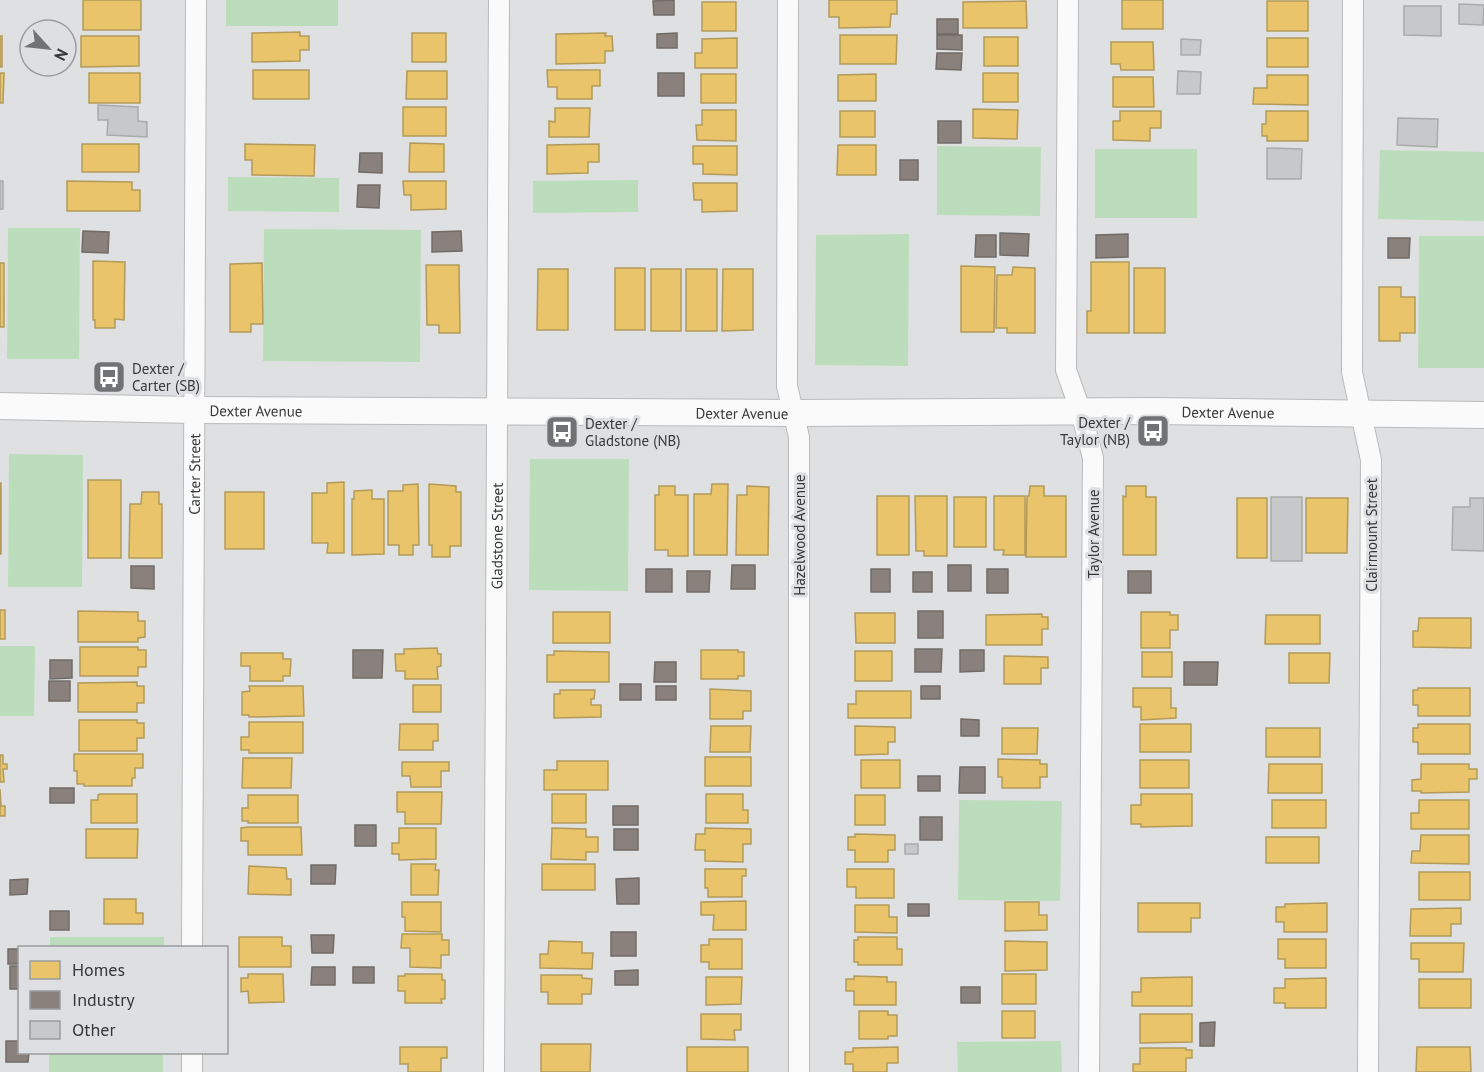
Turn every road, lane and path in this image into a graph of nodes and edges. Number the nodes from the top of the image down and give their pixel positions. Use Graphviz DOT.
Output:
graph roads {
  1 [pos="196,0"];
  2 [pos="499,0"];
  3 [pos="788,0"];
  4 [pos="1068,0"];
  5 [pos="1353,0"];
  6 [pos="0,406"];
  7 [pos="194,410"];
  8 [pos="497,411"];
  9 [pos="1081,412"];
  10 [pos="793,413"];
  11 [pos="1361,413"];
  12 [pos="1484,415"];
  13 [pos="192,946"];
  14 [pos="192,1054"];
  15 [pos="192,1072"];
  16 [pos="494,1072"];
  17 [pos="799,1072"];
  18 [pos="1089,1072"];
  19 [pos="1368,1072"];
  1 -- 7 [label="street, Carter Street"];
  2 -- 8 [label="street, Gladstone Street"];
  3 -- 10 [label="street, Hazelwood Avenue"];
  4 -- 9 [label="street, Taylor Avenue"];
  5 -- 11 [label="street, Clairmount Street"];
  6 -- 7 [label="street, Dexter Avenue"];
  7 -- 8 [label="street, Dexter Avenue"];
  7 -- 13 [label="street, Carter Street"];
  8 -- 10 [label="street, Dexter Avenue"];
  8 -- 16 [label="street, Gladstone Street"];
  9 -- 10 [label="street, Dexter Avenue"];
  9 -- 11 [label="street, Dexter Avenue"];
  9 -- 18 [label="street, Taylor Avenue"];
  10 -- 17 [label="street, Hazelwood Avenue"];
  11 -- 12 [label="street, Dexter Avenue"];
  11 -- 19 [label="street, Clairmount Street"];
  14 -- 15 [label="street"];
}
